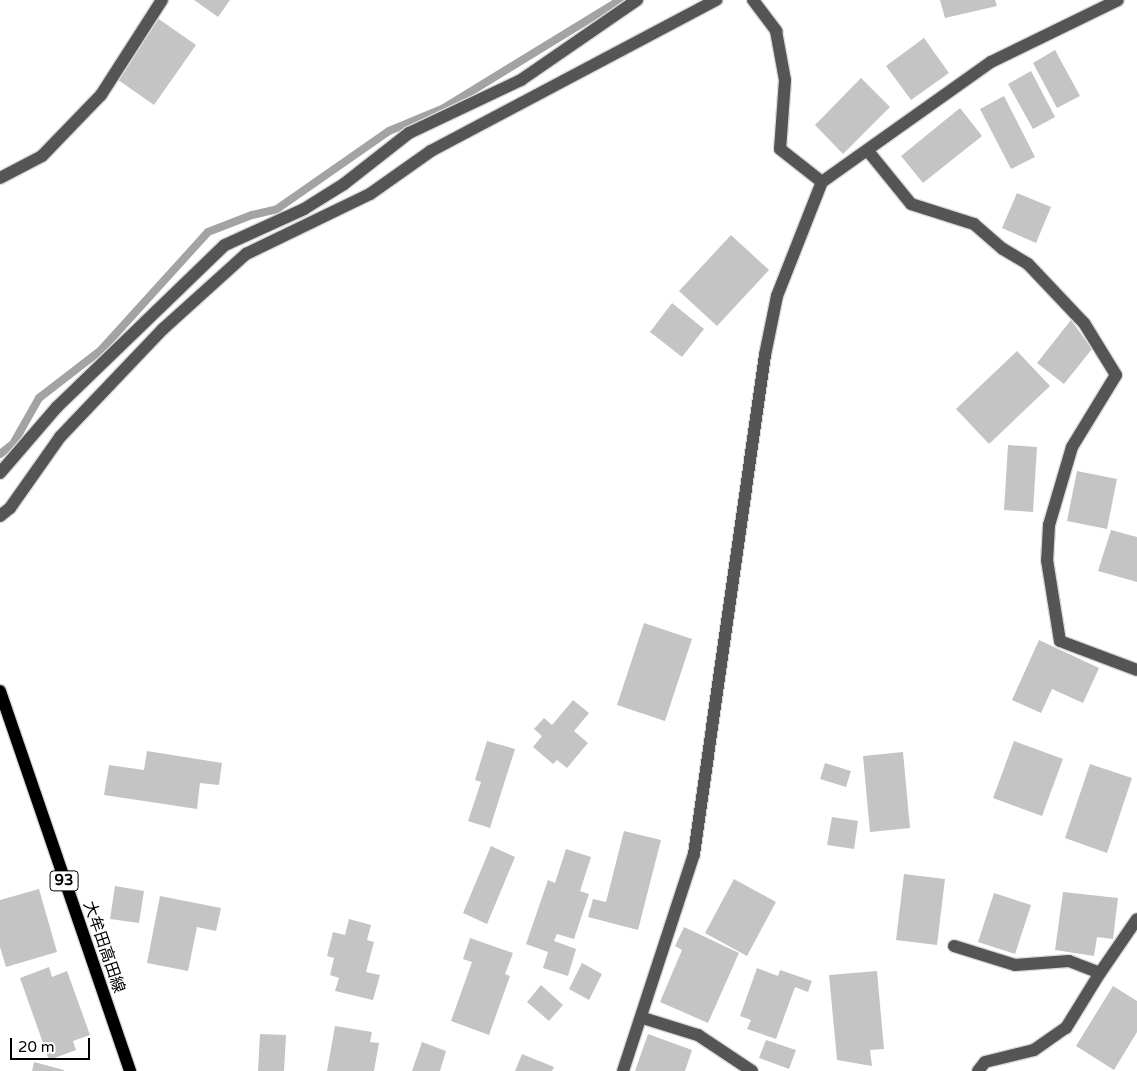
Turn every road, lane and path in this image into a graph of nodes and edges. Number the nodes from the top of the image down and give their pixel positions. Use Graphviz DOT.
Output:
graph roads {
  1 [pos="162,0"];
  2 [pos="636,0"];
  3 [pos="716,0"];
  4 [pos="753,0"];
  5 [pos="1118,0"];
  6 [pos="868,151"];
  7 [pos="0,178"];
  8 [pos="822,182"];
  9 [pos="0,473"];
  10 [pos="0,516"];
  11 [pos="1137,670"];
  12 [pos="0,692"];
  13 [pos="1137,919"];
  14 [pos="954,946"];
  15 [pos="1100,973"];
  16 [pos="643,1018"];
  17 [pos="130,1071"];
  18 [pos="623,1071"];
  19 [pos="752,1071"];
  20 [pos="978,1071"];
  1 -- 7 [label="street"];
  2 -- 9 [label="street"];
  3 -- 10 [label="street"];
  4 -- 8 [label="street"];
  5 -- 6 [label="street"];
  6 -- 8 [label="street"];
  6 -- 11 [label="street"];
  8 -- 16 [label="street"];
  12 -- 17 [label="main road, 大牟田高田線 / 93"];
  13 -- 15 [label="street"];
  14 -- 15 [label="street"];
  15 -- 20 [label="street"];
  16 -- 18 [label="street"];
  16 -- 19 [label="street"];
}
